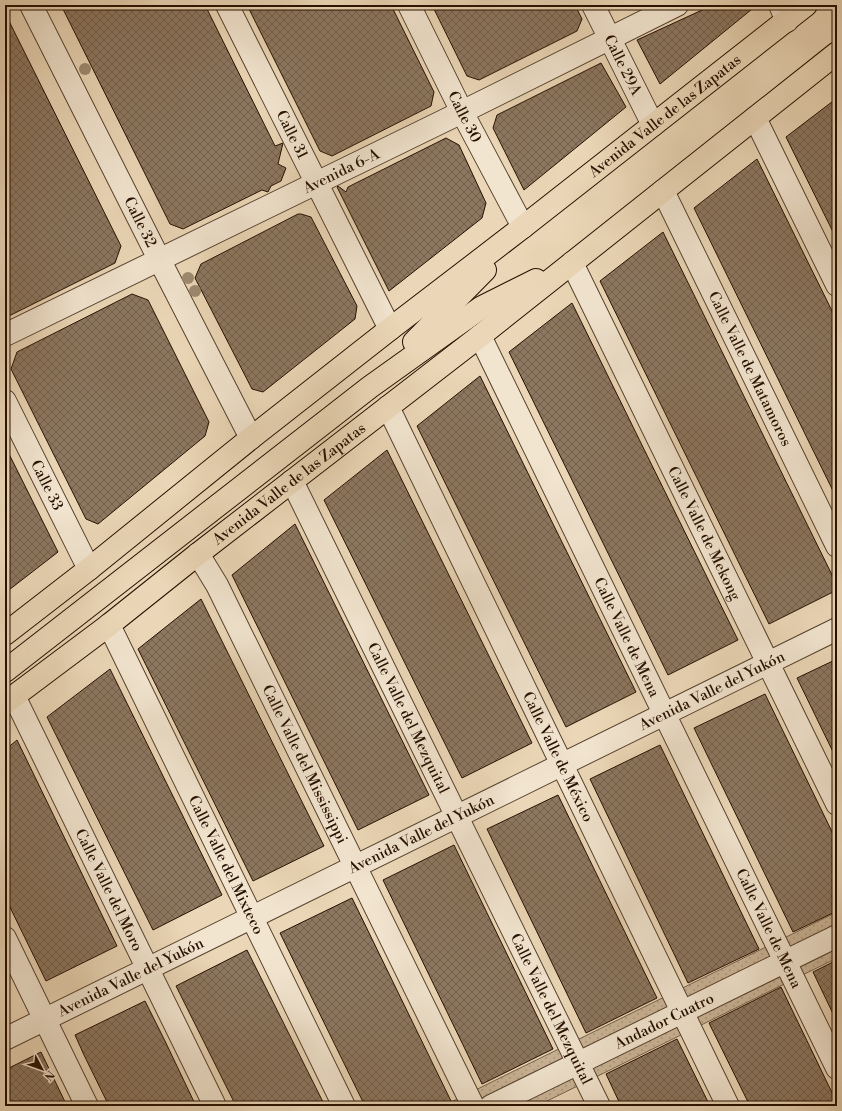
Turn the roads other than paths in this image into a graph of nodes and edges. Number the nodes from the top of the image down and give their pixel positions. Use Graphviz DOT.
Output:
graph roads {
  1 [pos="30,5"];
  2 [pos="227,5"];
  3 [pos="409,5"];
  4 [pos="593,5"];
  5 [pos="677,5"];
  6 [pos="806,5"];
  7 [pos="783,13"];
  8 [pos="609,38"];
  9 [pos="837,53"];
  10 [pos="462,112"];
  11 [pos="755,118"];
  12 [pos="653,125"];
  13 [pos="316,182"];
  14 [pos="663,191"];
  15 [pos="523,227"];
  16 [pos="159,259"];
  17 [pos="572,263"];
  18 [pos="837,285"];
  19 [pos="390,329"];
  20 [pos="5,335"];
  21 [pos="480,336"];
  22 [pos="370,387"];
  23 [pos="5,401"];
  24 [pos="388,407"];
  25 [pos="251,438"];
  26 [pos="292,481"];
  27 [pos="837,546"];
  28 [pos="198,554"];
  29 [pos="89,569"];
  30 [pos="109,625"];
  31 [pos="837,629"];
  32 [pos="5,634"];
  33 [pos="768,663"];
  34 [pos="5,671"];
  35 [pos="9,699"];
  36 [pos="664,714"];
  37 [pos="562,764"];
  38 [pos="837,804"];
  39 [pos="457,817"];
  40 [pos="356,867"];
  41 [pos="252,918"];
  42 [pos="837,936"];
  43 [pos="5,938"];
  44 [pos="785,962"];
  45 [pos="148,969"];
  46 [pos="682,1012"];
  47 [pos="45,1020"];
  48 [pos="5,1040"];
  49 [pos="578,1063"];
  50 [pos="837,1068"];
  51 [pos="88,1106"];
  52 [pos="215,1106"];
  53 [pos="344,1106"];
  54 [pos="473,1106"];
  55 [pos="491,1106"];
  56 [pos="599,1106"];
  57 [pos="728,1106"];
  1 -- 16 [label="street, Calle 32"];
  2 -- 13 [label="street, Calle 31"];
  3 -- 10 [label="street, Calle 30"];
  4 -- 8 [label="street, Calle 29A"];
  5 -- 8 [label="street, Avenida 6-A"];
  6 -- 7 [label="main road, Avenida Valle de las Zapatas"];
  7 -- 12 [label="main road, Avenida Valle de las Zapatas"];
  8 -- 10 [label="street, Avenida 6-A"];
  8 -- 12 [label="street, Calle 29A"];
  9 -- 11 [label="main road, Avenida Valle de las Zapatas"];
  10 -- 13 [label="street, Avenida 6-A"];
  10 -- 15 [label="street, Calle 30"];
  11 -- 14 [label="main road, Avenida Valle de las Zapatas"];
  11 -- 18 [label="street"];
  12 -- 15 [label="main road, Avenida Valle de las Zapatas"];
  13 -- 16 [label="street, Avenida 6-A"];
  13 -- 19 [label="street, Calle 31"];
  14 -- 17 [label="main road, Avenida Valle de las Zapatas"];
  14 -- 27 [label="street, Calle Valle de Matamoros"];
  15 -- 19 [label="main road, Avenida Valle de las Zapatas"];
  15 -- 22 [label="main road, Avenida Valle de las Zapatas"];
  16 -- 20 [label="street, Avenida 6-A"];
  16 -- 25 [label="street, Calle 32"];
  17 -- 21 [label="main road, Avenida Valle de las Zapatas"];
  17 -- 22 [label="main road, Avenida Valle de las Zapatas"];
  17 -- 33 [label="street, Calle Valle de Mekong"];
  19 -- 25 [label="main road, Avenida Valle de las Zapatas"];
  21 -- 24 [label="main road, Avenida Valle de las Zapatas"];
  21 -- 36 [label="street, Calle Valle de Mena"];
  22 -- 34 [label="main road, Avenida Valle de las Zapatas"];
  23 -- 29 [label="street, Calle 33"];
  24 -- 26 [label="main road, Avenida Valle de las Zapatas"];
  24 -- 37 [label="street, Calle Valle de México"];
  25 -- 29 [label="main road, Avenida Valle de las Zapatas"];
  26 -- 28 [label="main road, Avenida Valle de las Zapatas"];
  26 -- 39 [label="street, Calle Valle del Mezquital"];
  28 -- 30 [label="main road, Avenida Valle de las Zapatas"];
  28 -- 40 [label="street, Calle Valle del Mississippi"];
  29 -- 32 [label="main road, Avenida Valle de las Zapatas"];
  30 -- 35 [label="main road, Avenida Valle de las Zapatas"];
  30 -- 41 [label="street, Calle Valle del Mixteco"];
  31 -- 33 [label="street, Avenida Valle del Yukón"];
  33 -- 36 [label="street, Avenida Valle del Yukón"];
  33 -- 38 [label="street, Calle Valle de Mekong"];
  35 -- 45 [label="street, Calle Valle del Moro"];
  36 -- 37 [label="street, Avenida Valle del Yukón"];
  36 -- 44 [label="street, Calle Valle de Mena"];
  37 -- 39 [label="street, Avenida Valle del Yukón"];
  37 -- 46 [label="street, Calle Valle de México"];
  39 -- 40 [label="street, Avenida Valle del Yukón"];
  39 -- 49 [label="street, Calle Valle del Mezquital"];
  40 -- 41 [label="street, Avenida Valle del Yukón"];
  40 -- 54 [label="street, Calle Valle del Mississippi"];
  41 -- 45 [label="street, Avenida Valle del Yukón"];
  41 -- 53 [label="street, Calle Valle del Mixteco"];
  42 -- 44 [label="street, Andador Cuatro"];
  43 -- 47 [label="street"];
  44 -- 46 [label="street, Andador Cuatro"];
  44 -- 50 [label="street, Calle Valle de Mena"];
  45 -- 47 [label="street, Avenida Valle del Yukón"];
  45 -- 52 [label="street, Calle Valle del Moro"];
  46 -- 49 [label="street, Andador Cuatro"];
  46 -- 57 [label="street, Calle Valle de México"];
  47 -- 48 [label="street, Avenida Valle del Yukón"];
  47 -- 51 [label="street"];
  49 -- 55 [label="street, Andador Cuatro"];
  49 -- 56 [label="street, Calle Valle del Mezquital"];
}
